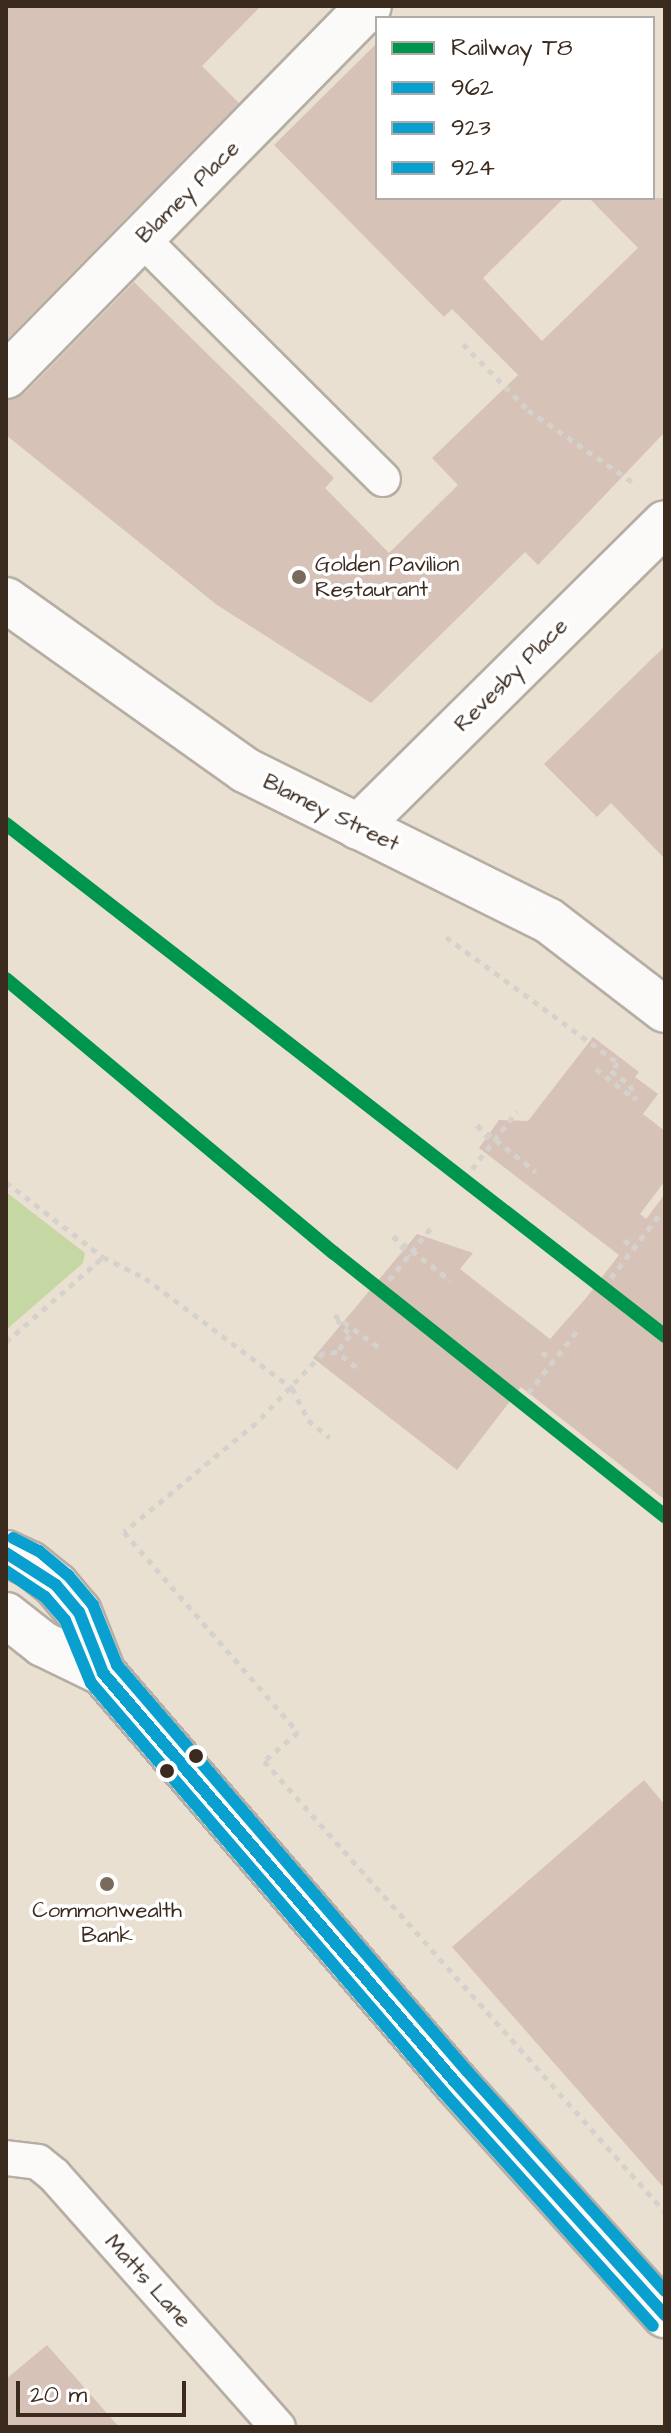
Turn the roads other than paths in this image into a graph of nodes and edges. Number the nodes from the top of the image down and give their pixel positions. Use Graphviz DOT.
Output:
graph roads {
  1 [pos="369,6"];
  2 [pos="142,239"];
  3 [pos="6,376"];
  4 [pos="383,479"];
  5 [pos="665,523"];
  6 [pos="6,600"];
  7 [pos="358,827"];
  8 [pos="665,1010"];
  9 [pos="6,1553"];
  10 [pos="6,1615"];
  11 [pos="103,1673"];
  12 [pos="6,2158"];
  13 [pos="665,2315"];
  14 [pos="278,2427"];
  1 -- 2 [label="street, Blamey Place"];
  2 -- 3 [label="street, Blamey Place"];
  2 -- 4 [label="lane"];
  5 -- 7 [label="street, Revesby Place"];
  6 -- 7 [label="street, Blamey Street"];
  7 -- 8 [label="street, Blamey Street"];
  9 -- 11 [label="street"];
  10 -- 11 [label="street"];
  11 -- 13 [label="street"];
  12 -- 14 [label="lane, Matts Lane"];
}
